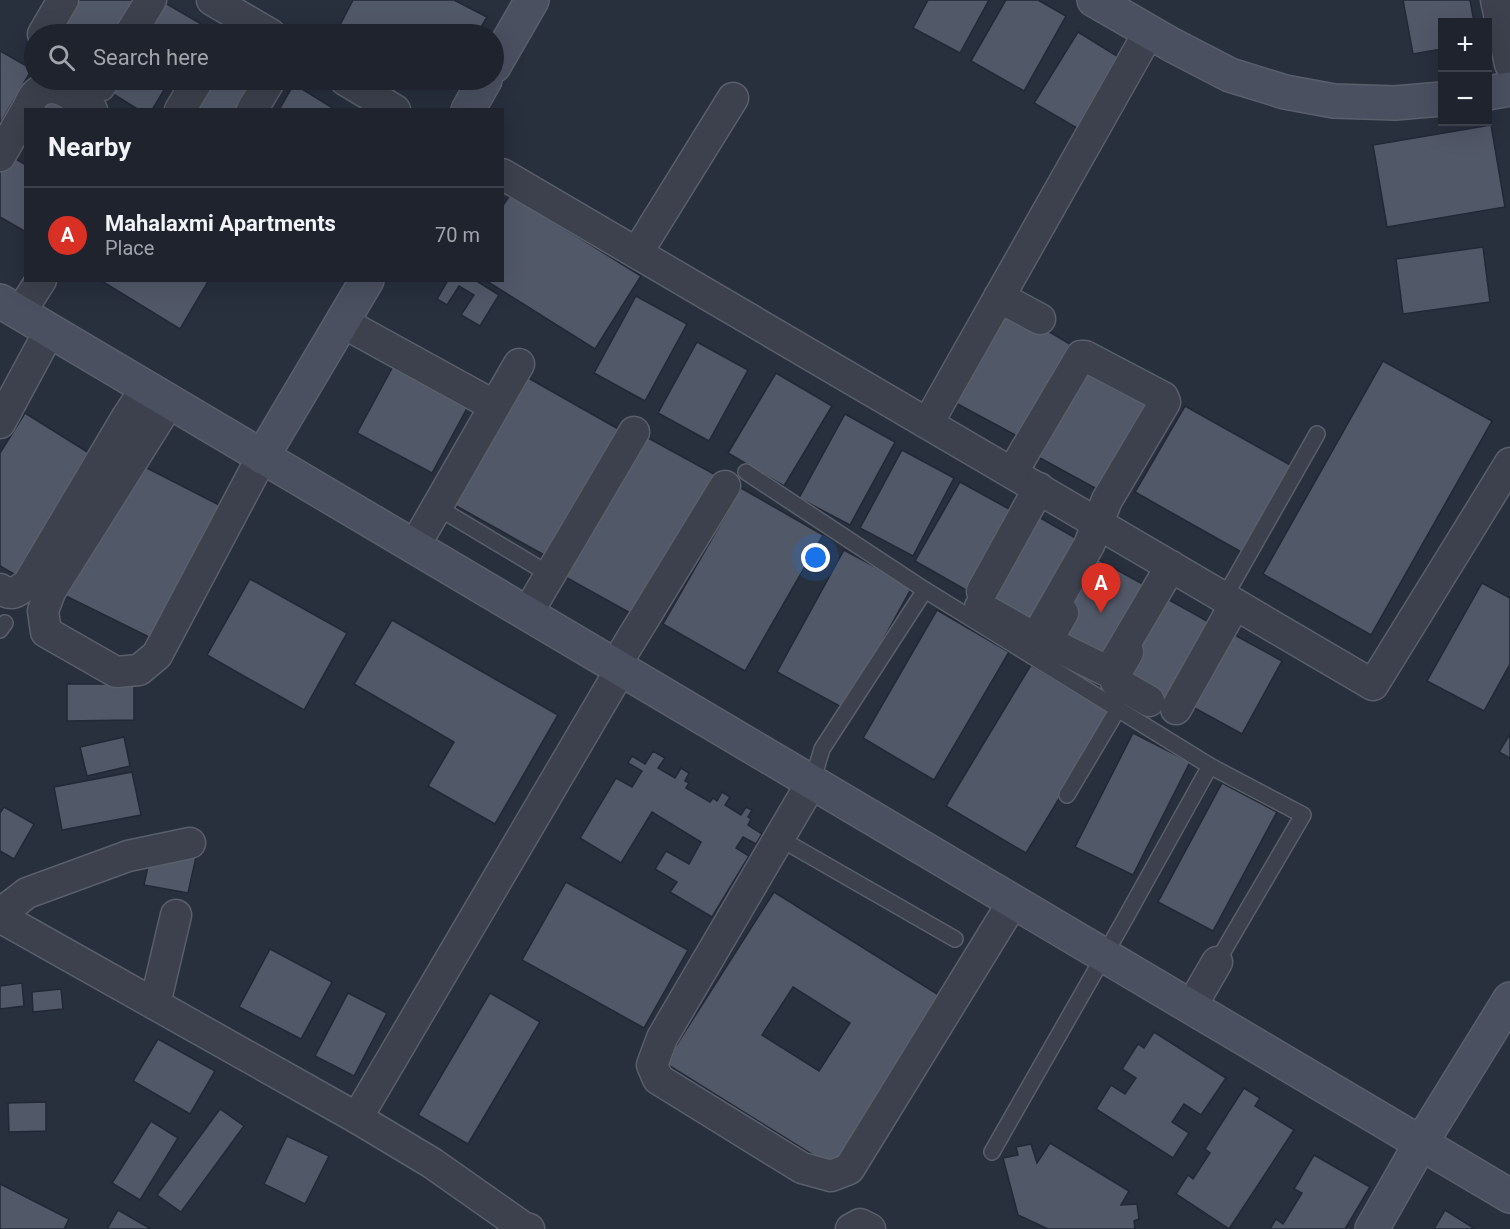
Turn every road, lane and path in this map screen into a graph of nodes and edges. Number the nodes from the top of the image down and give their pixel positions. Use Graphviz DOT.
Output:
graph roads {
  1 [pos="63,0"];
  2 [pos="141,0"];
  3 [pos="151,0"];
  4 [pos="212,0"];
  5 [pos="532,0"];
  6 [pos="1095,0"];
  7 [pos="1496,0"];
  8 [pos="49,24"];
  9 [pos="127,24"];
  10 [pos="136,24"];
  11 [pos="231,24"];
  12 [pos="1149,32"];
  13 [pos="504,49"];
  14 [pos="1510,64"];
  15 [pos="1510,89"];
  16 [pos="43,90"];
  17 [pos="192,90"];
  18 [pos="264,90"];
  19 [pos="362,90"];
  20 [pos="479,90"];
  21 [pos="1492,92"];
  22 [pos="733,98"];
  23 [pos="1438,99"];
  24 [pos="27,108"];
  25 [pos="181,108"];
  26 [pos="253,108"];
  27 [pos="392,108"];
  28 [pos="469,108"];
  29 [pos="24,116"];
  30 [pos="10,154"];
  31 [pos="504,175"];
  32 [pos="637,252"];
  33 [pos="40,282"];
  34 [pos="366,282"];
  35 [pos="999,297"];
  36 [pos="28,317"];
  37 [pos="1040,319"];
  38 [pos="342,322"];
  39 [pos="1077,345"];
  40 [pos="158,394"];
  41 [pos="0,395"];
  42 [pos="482,399"];
  43 [pos="0,423"];
  44 [pos="928,423"];
  45 [pos="1317,434"];
  46 [pos="262,457"];
  47 [pos="1510,463"];
  48 [pos="1008,470"];
  49 [pos="736,479"];
  50 [pos="1039,488"];
  51 [pos="437,507"];
  52 [pos="1104,527"];
  53 [pos="407,542"];
  54 [pos="1174,568"];
  55 [pos="542,570"];
  56 [pos="0,589"];
  57 [pos="926,590"];
  58 [pos="1230,601"];
  59 [pos="522,611"];
  60 [pos="618,668"];
  61 [pos="1118,709"];
  62 [pos="1210,766"];
  63 [pos="812,782"];
  64 [pos="1068,795"];
  65 [pos="779,838"];
  66 [pos="190,843"];
  67 [pos="1013,902"];
  68 [pos="176,915"];
  69 [pos="0,916"];
  70 [pos="955,939"];
  71 [pos="1104,956"];
  72 [pos="1217,962"];
  73 [pos="1510,999"];
  74 [pos="155,1004"];
  75 [pos="1191,1007"];
  76 [pos="357,1118"];
  77 [pos="1421,1143"];
  78 [pos="992,1152"];
  79 [pos="1510,1196"];
  80 [pos="530,1229"];
  81 [pos="851,1229"];
  82 [pos="870,1229"];
  83 [pos="1372,1229"];
  1 -- 8 [label="street"];
  2 -- 9 [label="street"];
  3 -- 10 [label="street"];
  4 -- 11 [label="street"];
  5 -- 13 [label="street"];
  6 -- 12 [label="street"];
  7 -- 14 [label="street"];
  12 -- 23 [label="street"];
  12 -- 35 [label="street"];
  15 -- 21 [label="street"];
  16 -- 24 [label="street"];
  17 -- 25 [label="street"];
  18 -- 26 [label="street"];
  19 -- 27 [label="street"];
  20 -- 28 [label="street"];
  22 -- 32 [label="street"];
  29 -- 30 [label="street"];
  31 -- 32 [label="street"];
  32 -- 44 [label="street"];
  33 -- 36 [label="street"];
  34 -- 38 [label="street"];
  35 -- 37 [label="street"];
  35 -- 44 [label="street"];
  36 -- 40 [label="street"];
  36 -- 41 [label="street"];
  36 -- 43 [label="street"];
  38 -- 42 [label="street"];
  38 -- 46 [label="street"];
  39 -- 48 [label="street"];
  40 -- 46 [label="street"];
  40 -- 46 [label="street"];
  40 -- 56 [label="street"];
  42 -- 51 [label="street"];
  42 -- 53 [label="street"];
  44 -- 48 [label="street"];
  45 -- 58 [label="lane"];
  46 -- 53 [label="street"];
  47 -- 58 [label="street"];
  48 -- 50 [label="street"];
  48 -- 52 [label="street"];
  49 -- 57 [label="lane"];
  49 -- 60 [label="street"];
  50 -- 52 [label="street"];
  50 -- 52 [label="street"];
  51 -- 53 [label="street"];
  51 -- 55 [label="lane"];
  52 -- 54 [label="street"];
  52 -- 54 [label="street"];
  53 -- 59 [label="street"];
  54 -- 58 [label="street"];
  54 -- 58 [label="street"];
  55 -- 59 [label="street"];
  55 -- 59 [label="street"];
  57 -- 61 [label="lane"];
  57 -- 63 [label="lane"];
  59 -- 60 [label="street"];
  60 -- 63 [label="street"];
  60 -- 76 [label="street"];
  61 -- 62 [label="lane"];
  61 -- 64 [label="lane"];
  62 -- 71 [label="lane"];
  62 -- 72 [label="lane"];
  63 -- 65 [label="street"];
  63 -- 67 [label="street"];
  65 -- 67 [label="street"];
  65 -- 70 [label="lane"];
  66 -- 69 [label="street"];
  67 -- 71 [label="street"];
  68 -- 74 [label="street"];
  69 -- 74 [label="street"];
  71 -- 75 [label="street"];
  71 -- 78 [label="lane"];
  72 -- 75 [label="street"];
  73 -- 77 [label="street"];
  74 -- 76 [label="street"];
  75 -- 77 [label="street"];
  76 -- 80 [label="street"];
  77 -- 79 [label="street"];
  77 -- 83 [label="street"];
  81 -- 82 [label="street"];
}
